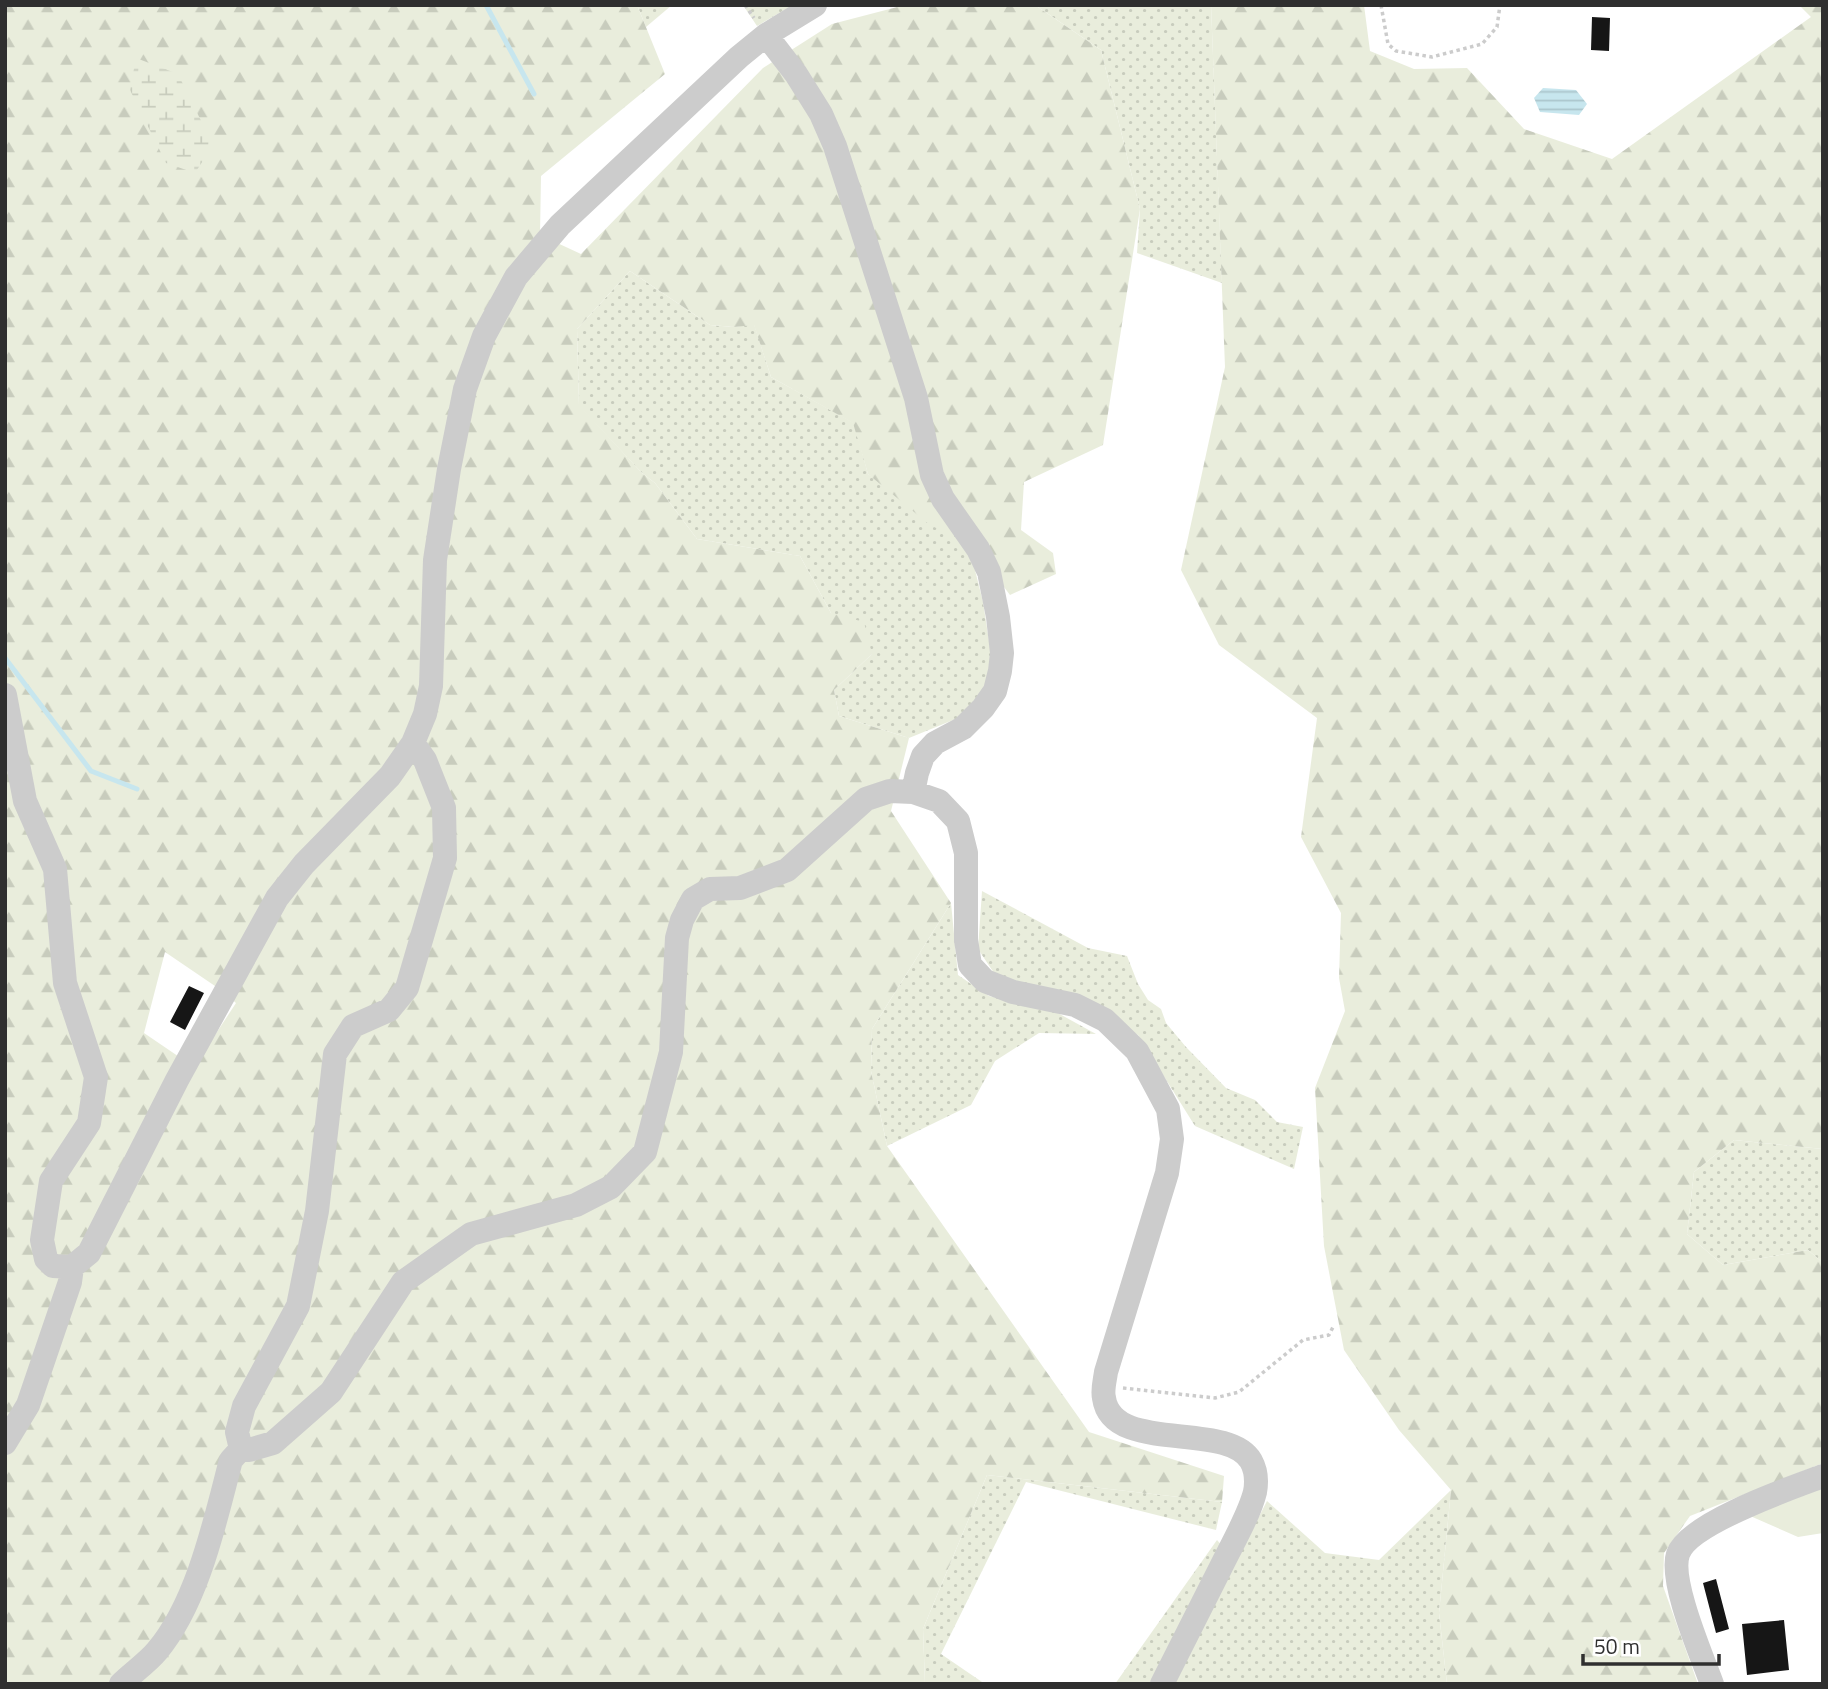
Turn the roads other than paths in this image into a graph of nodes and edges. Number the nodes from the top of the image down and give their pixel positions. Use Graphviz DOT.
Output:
graph roads {
  1 [pos="815,5"];
  2 [pos="766,35"];
  3 [pos="5,695"];
  4 [pos="413,743"];
  5 [pos="913,792"];
  6 [pos="72,1267"];
  7 [pos="5,1443"];
  8 [pos="241,1449"];
  9 [pos="1823,1476"];
  10 [pos="121,1684"];
  11 [pos="1162,1684"];
  12 [pos="1712,1684"];
  1 -- 2 [label="street"];
  2 -- 4 [label="street"];
  2 -- 5 [label="street"];
  3 -- 6 [label="street"];
  4 -- 6 [label="street"];
  4 -- 8 [label="street"];
  5 -- 8 [label="street"];
  5 -- 11 [label="street"];
  6 -- 7 [label="street"];
  8 -- 10 [label="street"];
  9 -- 12 [label="street"];
}
